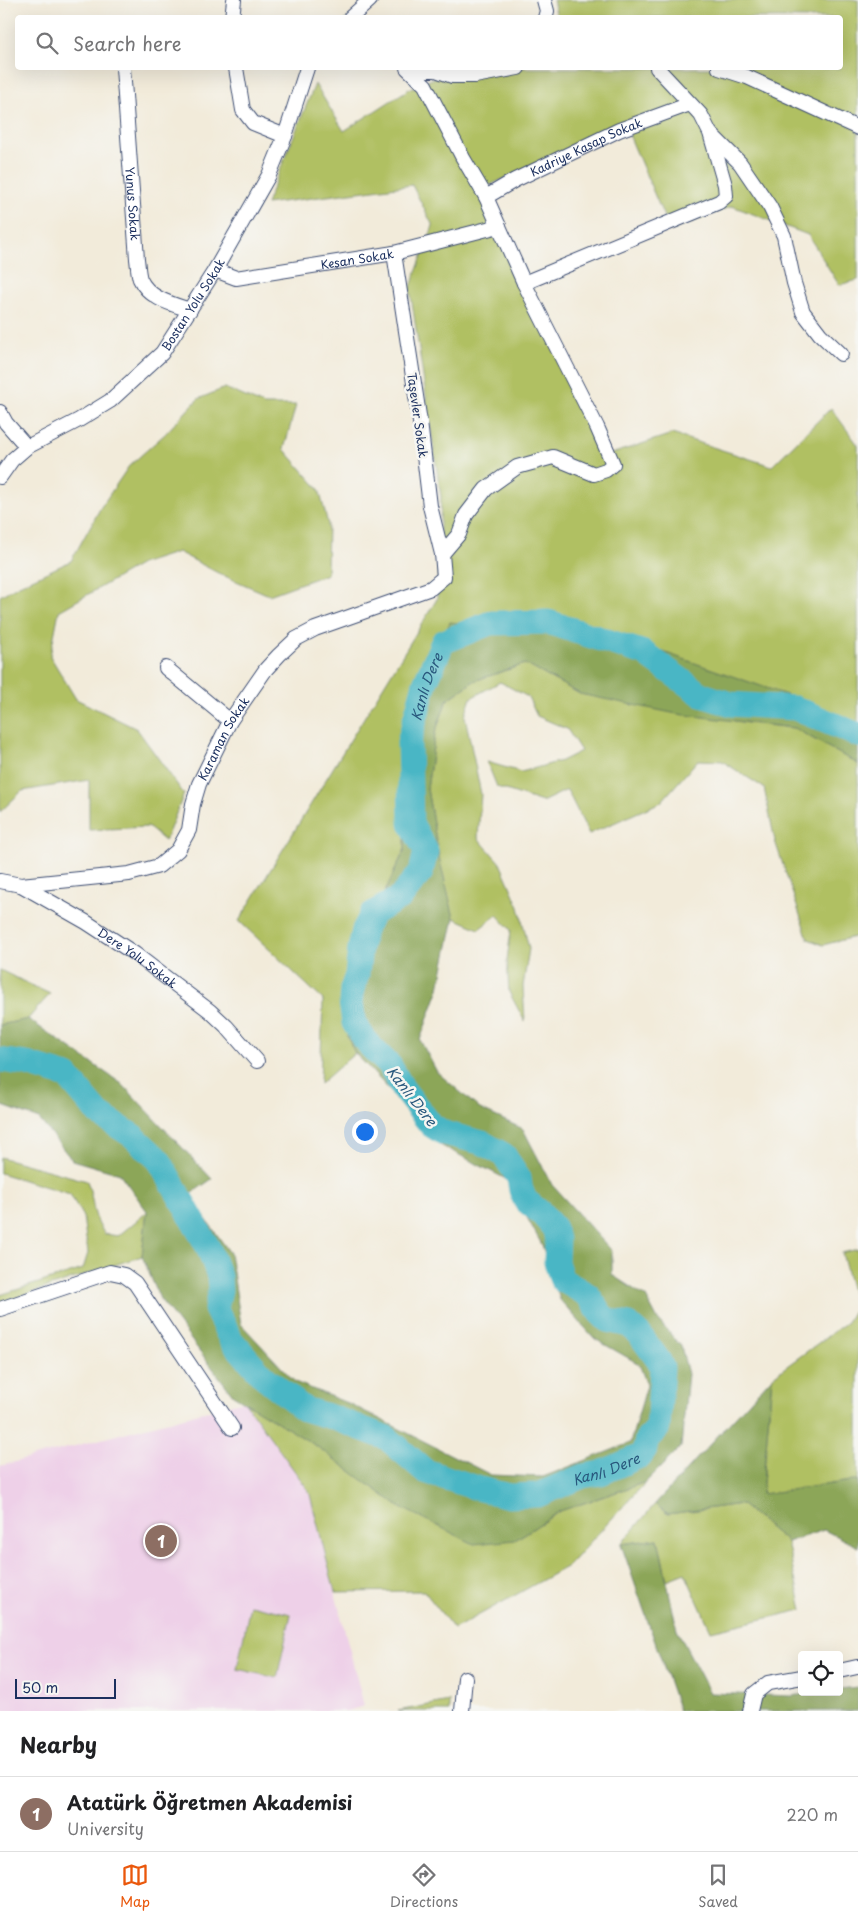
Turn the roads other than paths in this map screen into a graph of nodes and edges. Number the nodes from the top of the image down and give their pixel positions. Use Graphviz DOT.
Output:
graph roads {
  1 [pos="234,0"];
  2 [pos="370,0"];
  3 [pos="544,0"];
  4 [pos="232,15"];
  5 [pos="353,15"];
  6 [pos="546,15"];
  7 [pos="123,70"];
  8 [pos="236,70"];
  9 [pos="306,70"];
  10 [pos="409,70"];
  11 [pos="442,70"];
  12 [pos="507,70"];
  13 [pos="659,70"];
  14 [pos="725,70"];
  15 [pos="690,104"];
  16 [pos="858,128"];
  17 [pos="710,132"];
  18 [pos="285,136"];
  19 [pos="486,197"];
  20 [pos="499,226"];
  21 [pos="394,253"];
  22 [pos="215,270"];
  23 [pos="524,283"];
  24 [pos="190,310"];
  25 [pos="841,354"];
  26 [pos="0,412"];
  27 [pos="27,447"];
  28 [pos="0,477"];
  29 [pos="442,554"];
  30 [pos="444,577"];
  31 [pos="166,668"];
  32 [pos="230,721"];
  33 [pos="0,881"];
  34 [pos="21,885"];
  35 [pos="257,1061"];
  36 [pos="0,1309"];
  37 [pos="232,1428"];
  38 [pos="858,1667"];
  39 [pos="843,1670"];
  40 [pos="465,1678"];
  41 [pos="798,1679"];
  42 [pos="462,1711"];
  43 [pos="750,1711"];
  1 -- 4 [label="street"];
  2 -- 5 [label="street"];
  3 -- 6 [label="street"];
  7 -- 24 [label="street, Yunus Sokak"];
  8 -- 18 [label="street"];
  9 -- 18 [label="street, Bostan Yolu Sokak"];
  10 -- 19 [label="street"];
  11 -- 12 [label="street"];
  13 -- 15 [label="street"];
  14 -- 16 [label="street"];
  15 -- 17 [label="street"];
  15 -- 19 [label="street, Kadriye Kasap Sokak"];
  17 -- 23 [label="street"];
  17 -- 25 [label="street"];
  18 -- 22 [label="street, Bostan Yolu Sokak"];
  19 -- 20 [label="street"];
  20 -- 21 [label="street, Kesan Sokak"];
  20 -- 23 [label="street"];
  21 -- 22 [label="street, Kesan Sokak"];
  21 -- 29 [label="street, Taşevler Sokak"];
  22 -- 24 [label="street, Bostan Yolu Sokak"];
  23 -- 29 [label="street"];
  24 -- 27 [label="street, Bostan Yolu Sokak"];
  26 -- 27 [label="street"];
  27 -- 28 [label="street, Bostan Yolu Sokak"];
  29 -- 30 [label="street, Taşevler Sokak"];
  30 -- 32 [label="street, Karaman Sokak"];
  31 -- 32 [label="street"];
  32 -- 34 [label="street, Karaman Sokak"];
  33 -- 34 [label="street, Dere Yolu Sokak"];
  34 -- 35 [label="street, Dere Yolu Sokak"];
  36 -- 37 [label="street"];
  38 -- 39 [label="street"];
  40 -- 42 [label="street"];
  41 -- 43 [label="street"];
}
